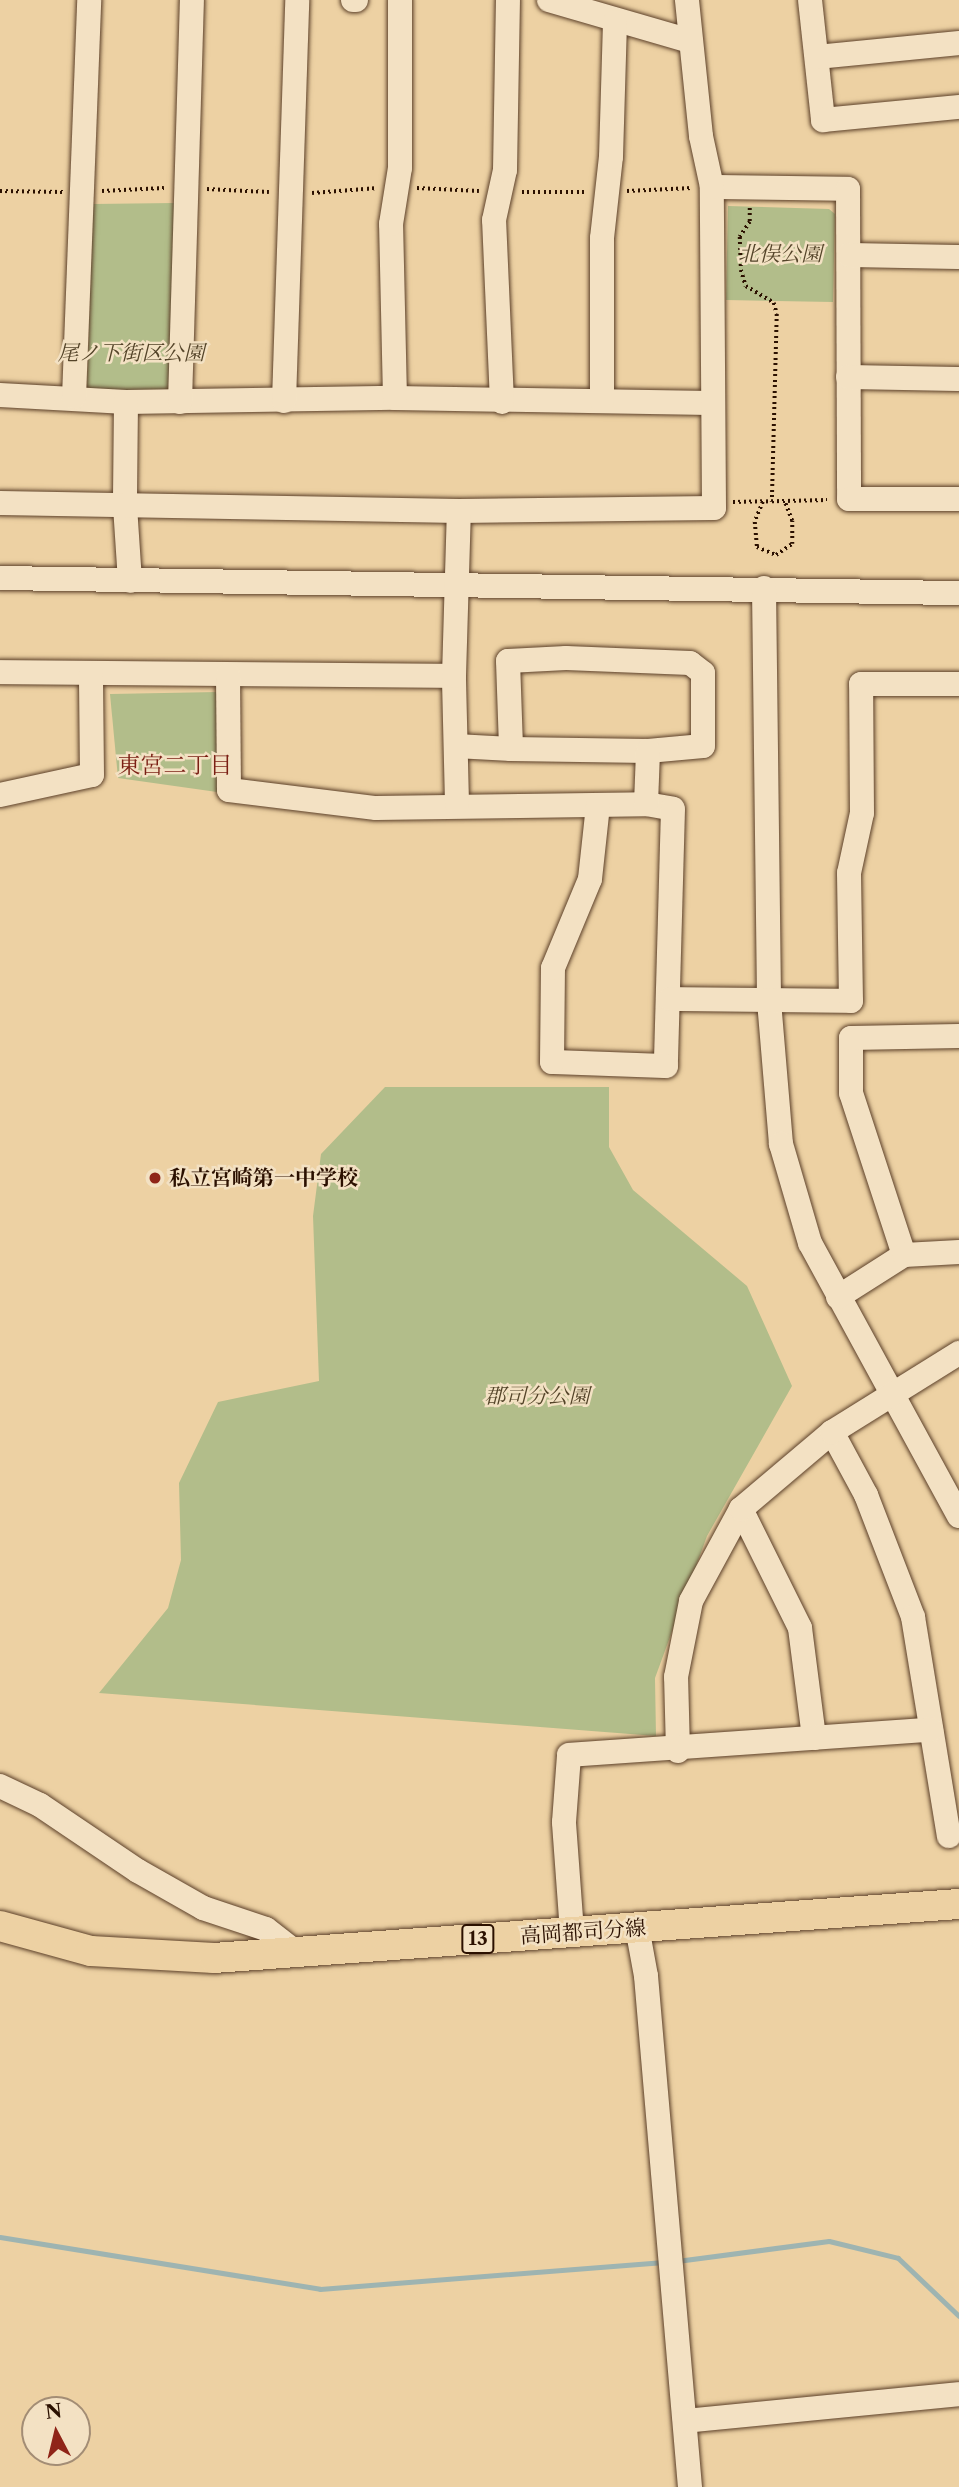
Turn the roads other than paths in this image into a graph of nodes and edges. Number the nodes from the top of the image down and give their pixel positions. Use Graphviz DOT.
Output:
graph roads {
  1 [pos="89,0"];
  2 [pos="192,0"];
  3 [pos="297,0"];
  4 [pos="400,0"];
  5 [pos="508,0"];
  6 [pos="549,0"];
  7 [pos="687,0"];
  8 [pos="810,0"];
  9 [pos="615,22"];
  10 [pos="690,41"];
  11 [pos="959,43"];
  12 [pos="817,57"];
  13 [pos="959,107"];
  14 [pos="712,187"];
  15 [pos="849,255"];
  16 [pos="959,257"];
  17 [pos="848,377"];
  18 [pos="959,379"];
  19 [pos="0,395"];
  20 [pos="74,397"];
  21 [pos="395,398"];
  22 [pos="284,401"];
  23 [pos="602,401"];
  24 [pos="126,402"];
  25 [pos="180,402"];
  26 [pos="502,402"];
  27 [pos="710,403"];
  28 [pos="959,499"];
  29 [pos="0,503"];
  30 [pos="125,506"];
  31 [pos="459,511"];
  32 [pos="0,578"];
  33 [pos="130,581"];
  34 [pos="457,586"];
  35 [pos="764,588"];
  36 [pos="959,593"];
  37 [pos="0,672"];
  38 [pos="91,674"];
  39 [pos="228,675"];
  40 [pos="454,676"];
  41 [pos="959,684"];
  42 [pos="456,746"];
  43 [pos="511,748"];
  44 [pos="648,751"];
  45 [pos="0,795"];
  46 [pos="457,803"];
  47 [pos="646,804"];
  48 [pos="598,805"];
  49 [pos="670,999"];
  50 [pos="769,1001"];
  51 [pos="959,1036"];
  52 [pos="959,1252"];
  53 [pos="904,1255"];
  54 [pos="838,1297"];
  55 [pos="959,1353"];
  56 [pos="895,1394"];
  57 [pos="832,1432"];
  58 [pos="741,1509"];
  59 [pos="959,1517"];
  60 [pos="930,1730"];
  61 [pos="814,1738"];
  62 [pos="678,1751"];
  63 [pos="0,1786"];
  64 [pos="949,1836"];
  65 [pos="959,1904"];
  66 [pos="0,1926"];
  67 [pos="637,1927"];
  68 [pos="572,1932"];
  69 [pos="295,1952"];
  70 [pos="959,2394"];
  71 [pos="685,2421"];
  72 [pos="690,2487"];
  1 -- 20 [label="street"];
  2 -- 25 [label="street"];
  3 -- 22 [label="street"];
  4 -- 21 [label="street"];
  5 -- 26 [label="street"];
  6 -- 9 [label="street"];
  7 -- 10 [label="street"];
  8 -- 12 [label="street"];
  9 -- 10 [label="street"];
  9 -- 23 [label="street"];
  10 -- 14 [label="street"];
  11 -- 12 [label="street"];
  12 -- 13 [label="street"];
  14 -- 15 [label="street"];
  14 -- 27 [label="street"];
  15 -- 16 [label="street"];
  15 -- 17 [label="street"];
  17 -- 18 [label="street"];
  17 -- 28 [label="street"];
  19 -- 20 [label="street"];
  20 -- 24 [label="street"];
  21 -- 22 [label="street"];
  21 -- 26 [label="street"];
  22 -- 25 [label="street"];
  23 -- 26 [label="street"];
  23 -- 27 [label="street"];
  24 -- 25 [label="street"];
  24 -- 30 [label="street"];
  27 -- 31 [label="street"];
  29 -- 30 [label="street"];
  30 -- 31 [label="street"];
  30 -- 33 [label="street"];
  31 -- 34 [label="street"];
  32 -- 33 [label="street"];
  33 -- 34 [label="street"];
  34 -- 35 [label="street"];
  34 -- 40 [label="street"];
  35 -- 36 [label="street"];
  35 -- 50 [label="street"];
  37 -- 38 [label="street"];
  38 -- 39 [label="street"];
  38 -- 45 [label="street"];
  39 -- 40 [label="street"];
  39 -- 46 [label="street"];
  40 -- 42 [label="street"];
  41 -- 50 [label="street"];
  42 -- 43 [label="street"];
  42 -- 46 [label="street"];
  43 -- 44 [label="street"];
  43 -- 44 [label="street"];
  44 -- 47 [label="street"];
  46 -- 48 [label="street"];
  47 -- 48 [label="street"];
  47 -- 49 [label="street"];
  48 -- 49 [label="street"];
  49 -- 50 [label="street"];
  50 -- 54 [label="street"];
  51 -- 53 [label="street"];
  52 -- 53 [label="street"];
  53 -- 54 [label="street"];
  54 -- 56 [label="street"];
  55 -- 56 [label="street"];
  56 -- 57 [label="street"];
  56 -- 59 [label="street"];
  57 -- 58 [label="street"];
  57 -- 60 [label="street"];
  58 -- 61 [label="street"];
  58 -- 62 [label="street"];
  60 -- 61 [label="street"];
  60 -- 64 [label="street"];
  61 -- 62 [label="street"];
  62 -- 68 [label="street"];
  63 -- 69 [label="street"];
  65 -- 67 [label="main road, 高岡都司分線 / 13"];
  66 -- 69 [label="main road, 高岡都司分線 / 13"];
  67 -- 68 [label="main road, 高岡都司分線 / 13"];
  67 -- 71 [label="street"];
  68 -- 69 [label="main road, 高岡都司分線 / 13"];
  70 -- 71 [label="street"];
  71 -- 72 [label="street"];
}
